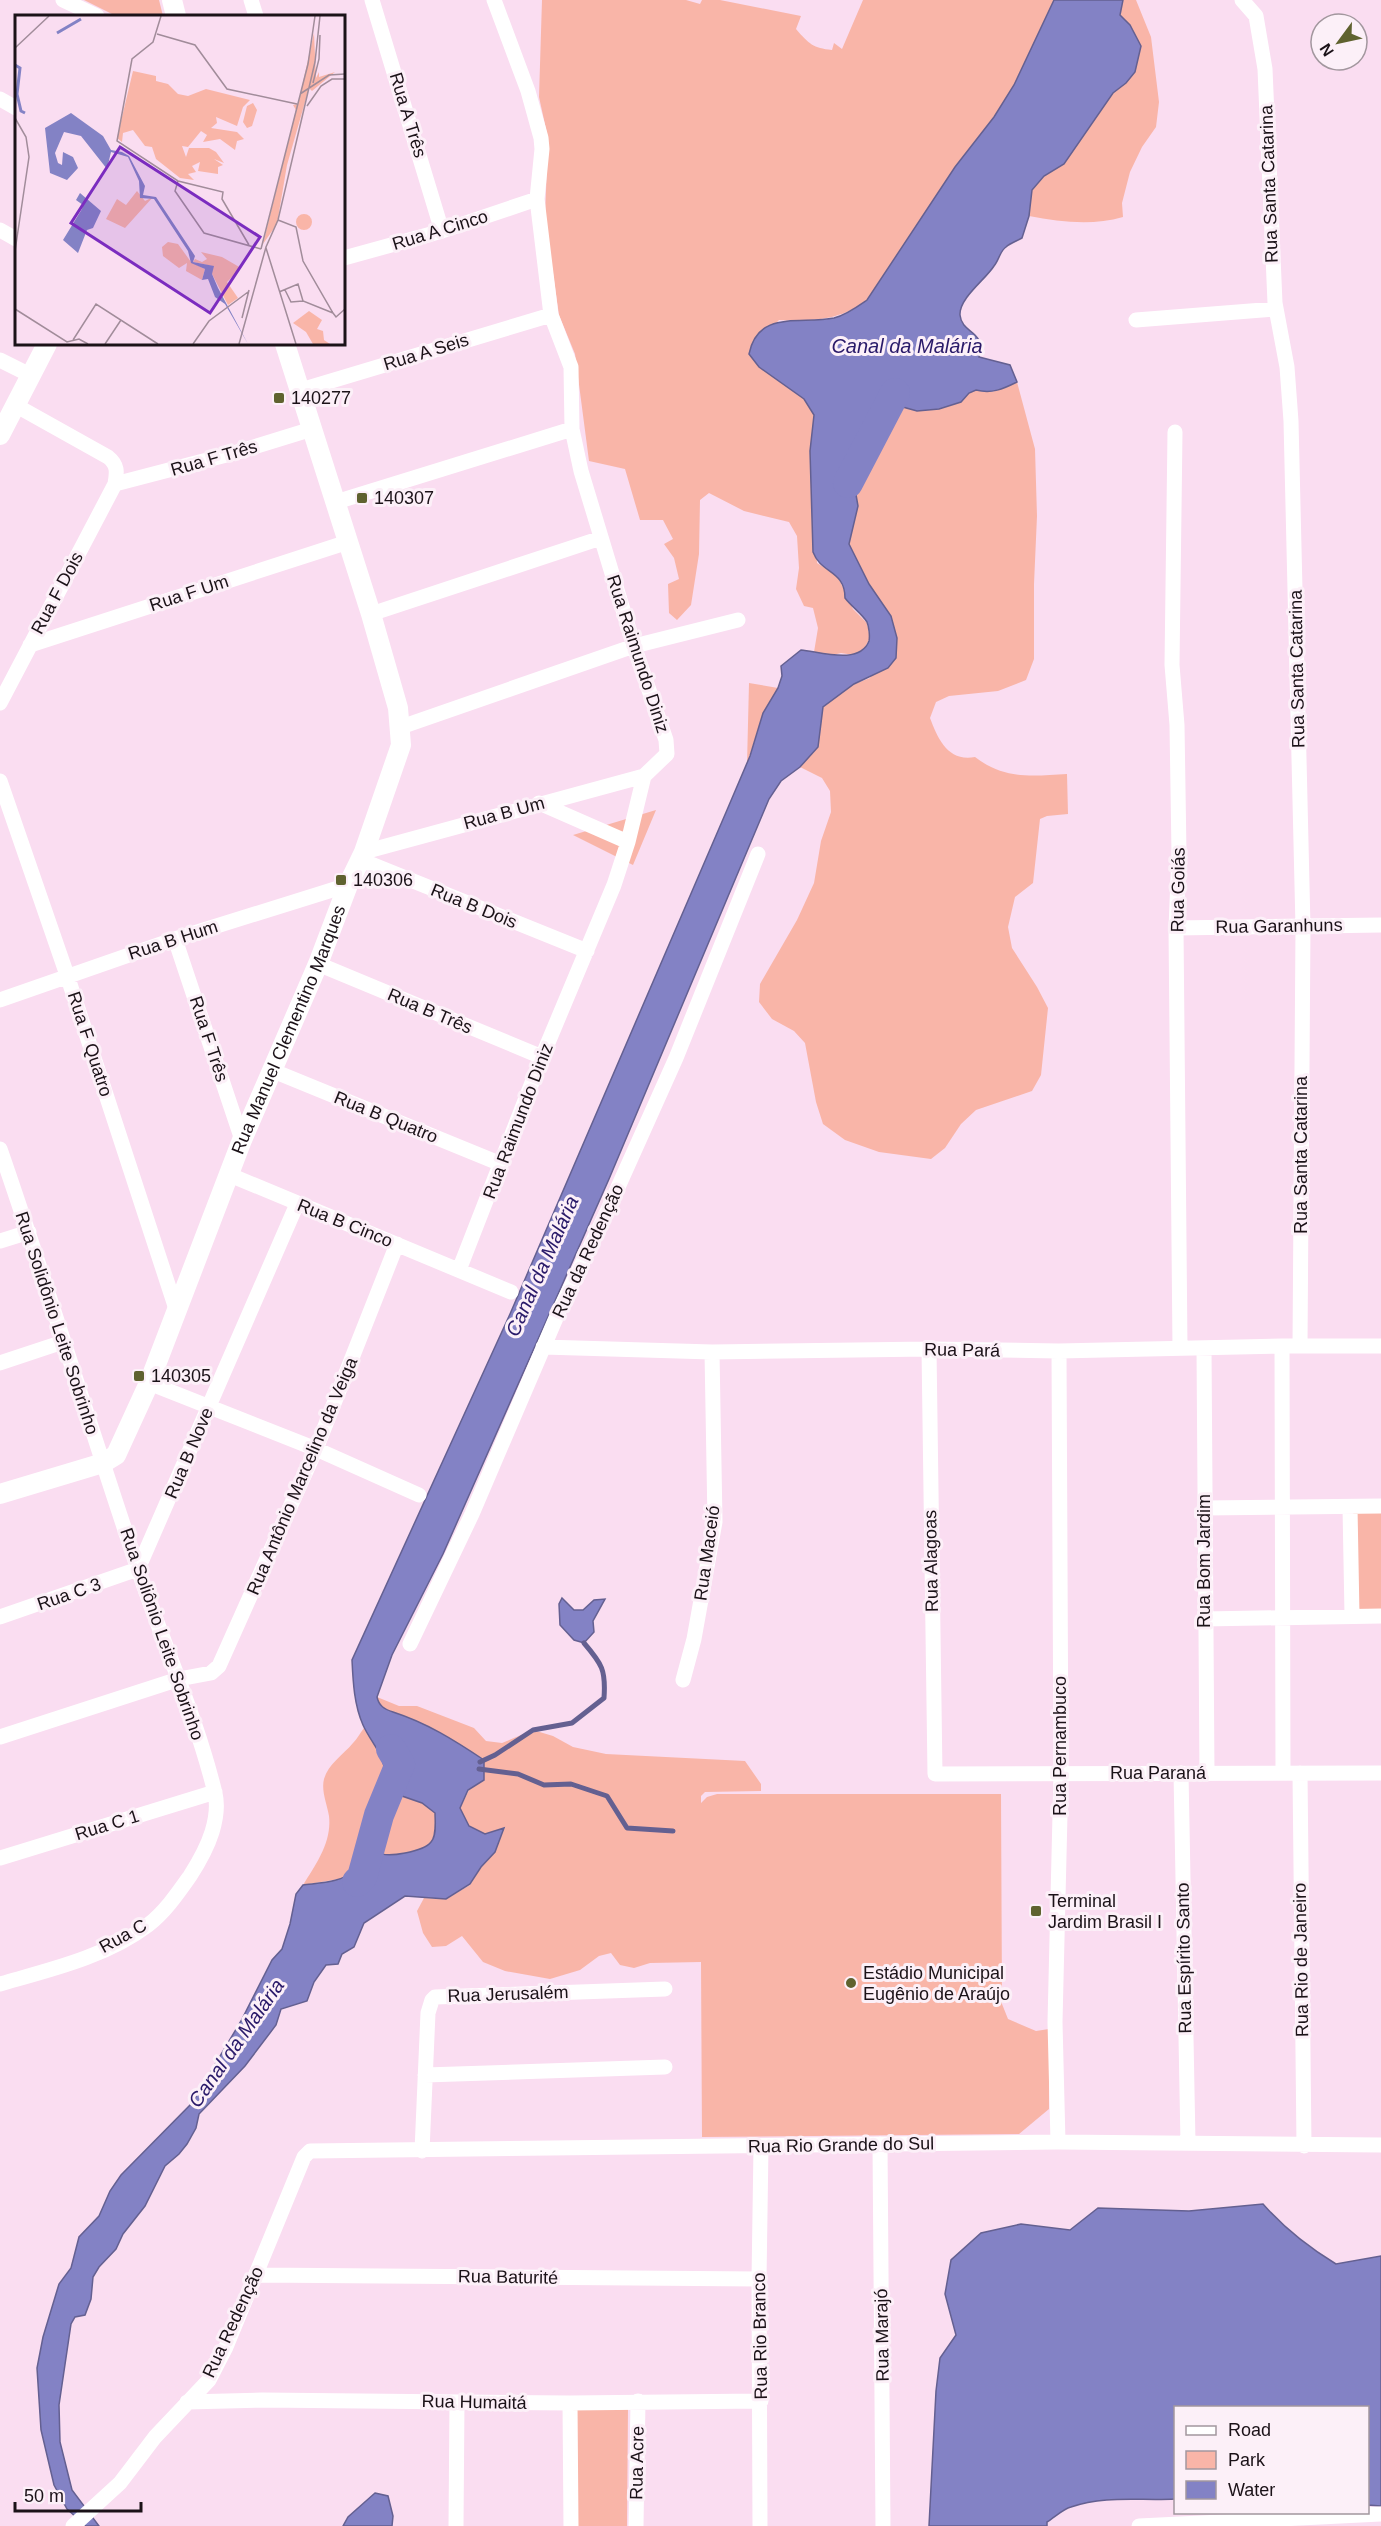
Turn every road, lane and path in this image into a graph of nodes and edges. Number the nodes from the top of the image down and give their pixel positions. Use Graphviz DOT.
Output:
graph roads {
  1 [pos="63,0"];
  2 [pos="172,0"];
  3 [pos="251,0"];
  4 [pos="372,0"];
  5 [pos="494,0"];
  6 [pos="1242,0"];
  7 [pos="95,15"];
  8 [pos="176,15"];
  9 [pos="256,15"];
  10 [pos="0,99"];
  11 [pos="15,107"];
  12 [pos="537,199"];
  13 [pos="0,230"];
  14 [pos="442,231"];
  15 [pos="15,238"];
  16 [pos="345,258"];
  17 [pos="1275,309"];
  18 [pos="551,315"];
  19 [pos="1136,320"];
  20 [pos="46,345"];
  21 [pos="285,345"];
  22 [pos="0,360"];
  23 [pos="30,375"];
  24 [pos="301,390"];
  25 [pos="15,405"];
  26 [pos="312,429"];
  27 [pos="572,429"];
  28 [pos="1175,432"];
  29 [pos="0,435"];
  30 [pos="116,484"];
  31 [pos="336,502"];
  32 [pos="601,538"];
  33 [pos="348,542"];
  34 [pos="371,614"];
  35 [pos="738,620"];
  36 [pos="30,645"];
  37 [pos="634,646"];
  38 [pos="0,703"];
  39 [pos="401,727"];
  40 [pos="644,776"];
  41 [pos="0,781"];
  42 [pos="539,802"];
  43 [pos="628,842"];
  44 [pos="758,854"];
  45 [pos="362,856"];
  46 [pos="348,885"];
  47 [pos="1381,925"];
  48 [pos="1303,927"];
  49 [pos="1176,928"];
  50 [pos="175,939"];
  51 [pos="587,951"];
  52 [pos="318,964"];
  53 [pos="67,975"];
  54 [pos="0,1000"];
  55 [pos="542,1057"];
  56 [pos="271,1070"];
  57 [pos="242,1140"];
  58 [pos="0,1149"];
  59 [pos="501,1164"];
  60 [pos="230,1175"];
  61 [pos="297,1204"];
  62 [pos="29,1232"];
  63 [pos="0,1241"];
  64 [pos="397,1244"];
  65 [pos="459,1270"];
  66 [pos="511,1292"];
  67 [pos="176,1309"];
  68 [pos="63,1342"];
  69 [pos="1282,1346"];
  70 [pos="1300,1346"];
  71 [pos="1381,1346"];
  72 [pos="543,1347"];
  73 [pos="1180,1348"];
  74 [pos="1204,1348"];
  75 [pos="929,1349"];
  76 [pos="1059,1351"];
  77 [pos="711,1352"];
  78 [pos="0,1363"];
  79 [pos="149,1383"];
  80 [pos="209,1407"];
  81 [pos="315,1449"];
  82 [pos="103,1463"];
  83 [pos="0,1494"];
  84 [pos="419,1495"];
  85 [pos="1283,1506"];
  86 [pos="1381,1506"];
  87 [pos="1350,1507"];
  88 [pos="1204,1508"];
  89 [pos="138,1569"];
  90 [pos="1352,1615"];
  91 [pos="1381,1616"];
  92 [pos="0,1617"];
  93 [pos="1282,1618"];
  94 [pos="1204,1619"];
  95 [pos="410,1644"];
  96 [pos="178,1679"];
  97 [pos="683,1680"];
  98 [pos="0,1737"];
  99 [pos="1061,1773"];
  100 [pos="1181,1773"];
  101 [pos="1283,1773"];
  102 [pos="1300,1773"];
  103 [pos="1381,1773"];
  104 [pos="935,1774"];
  105 [pos="1207,1774"];
  106 [pos="216,1799"];
  107 [pos="0,1858"];
  108 [pos="0,1984"];
  109 [pos="665,1989"];
  110 [pos="665,2067"];
  111 [pos="425,2075"];
  112 [pos="1058,2142"];
  113 [pos="1188,2143"];
  114 [pos="880,2144"];
  115 [pos="1381,2145"];
  116 [pos="1304,2146"];
  117 [pos="761,2147"];
  118 [pos="422,2151"];
  119 [pos="304,2157"];
  120 [pos="256,2275"];
  121 [pos="759,2279"];
  122 [pos="638,2401"];
  123 [pos="761,2401"];
  124 [pos="187,2402"];
  125 [pos="457,2403"];
  126 [pos="570,2403"];
  127 [pos="1381,2514"];
  128 [pos="1338,2521"];
  129 [pos="73,2526"];
  130 [pos="456,2526"];
  131 [pos="571,2526"];
  132 [pos="636,2526"];
  133 [pos="760,2526"];
  134 [pos="883,2526"];
  135 [pos="1139,2526"];
  1 -- 7 [label="street"];
  2 -- 8 [label="street"];
  3 -- 9 [label="street"];
  4 -- 14 [label="street, Rua A Três"];
  5 -- 12 [label="street, Rua Raimundo Diniz"];
  6 -- 17 [label="street, Rua Santa Catarina"];
  10 -- 11 [label="street"];
  12 -- 14 [label="street, Rua A Cinco"];
  12 -- 18 [label="street, Rua Raimundo Diniz"];
  13 -- 15 [label="street"];
  14 -- 16 [label="street, Rua A Cinco"];
  17 -- 19 [label="street"];
  17 -- 48 [label="street, Rua Santa Catarina"];
  18 -- 24 [label="street, Rua A Seis"];
  18 -- 27 [label="street, Rua Raimundo Diniz"];
  20 -- 23 [label="street"];
  21 -- 24 [label="street, Rua Manuel Clementino Marques"];
  22 -- 23 [label="street"];
  23 -- 25 [label="street"];
  24 -- 26 [label="street, Rua Manuel Clementino Marques"];
  25 -- 29 [label="street"];
  25 -- 30 [label="street"];
  26 -- 30 [label="street, Rua F Três"];
  26 -- 31 [label="street, Rua Manuel Clementino Marques"];
  27 -- 31 [label="street"];
  27 -- 32 [label="street, Rua Raimundo Diniz"];
  28 -- 49 [label="street, Rua Goiás"];
  30 -- 36 [label="street, Rua F Dois"];
  31 -- 33 [label="street, Rua Manuel Clementino Marques"];
  32 -- 34 [label="street"];
  32 -- 37 [label="street, Rua Raimundo Diniz"];
  33 -- 34 [label="street, Rua Manuel Clementino Marques"];
  33 -- 36 [label="street, Rua F Um"];
  34 -- 39 [label="street, Rua Manuel Clementino Marques"];
  35 -- 37 [label="street"];
  36 -- 38 [label="street, Rua F Dois"];
  37 -- 39 [label="street"];
  37 -- 40 [label="street, Rua Raimundo Diniz"];
  39 -- 45 [label="street, Rua Manuel Clementino Marques"];
  40 -- 42 [label="street, Rua B Um"];
  40 -- 43 [label="street, Rua Raimundo Diniz"];
  41 -- 53 [label="street, Rua F Quatro"];
  42 -- 43 [label="street"];
  42 -- 45 [label="street, Rua B Um"];
  43 -- 51 [label="street, Rua Raimundo Diniz"];
  44 -- 72 [label="street, Rua da Redenção"];
  45 -- 46 [label="street, Rua Manuel Clementino Marques"];
  45 -- 51 [label="street, Rua B Dois"];
  46 -- 50 [label="street, Rua B Hum"];
  46 -- 52 [label="street, Rua Manuel Clementino Marques"];
  47 -- 48 [label="street, Rua Garanhuns"];
  48 -- 49 [label="street, Rua Garanhuns"];
  48 -- 70 [label="street, Rua Santa Catarina"];
  49 -- 73 [label="street, Rua Goiás"];
  50 -- 53 [label="street, Rua B Hum"];
  50 -- 57 [label="street, Rua F Três"];
  51 -- 55 [label="street, Rua Raimundo Diniz"];
  52 -- 55 [label="street, Rua B Três"];
  52 -- 56 [label="street, Rua Manuel Clementino Marques"];
  53 -- 54 [label="street, Rua B Hum"];
  53 -- 67 [label="street, Rua F Quatro"];
  55 -- 59 [label="street, Rua Raimundo Diniz"];
  56 -- 57 [label="street, Rua Manuel Clementino Marques"];
  56 -- 59 [label="street, Rua B Quatro"];
  57 -- 60 [label="street, Rua Manuel Clementino Marques"];
  58 -- 62 [label="street, Rua Solidônio Leite Sobrinho"];
  59 -- 65 [label="street, Rua Raimundo Diniz"];
  60 -- 61 [label="street, Rua B Cinco"];
  60 -- 67 [label="street, Rua Manuel Clementino Marques"];
  61 -- 64 [label="street, Rua B Cinco"];
  61 -- 80 [label="street, Rua B Nove"];
  62 -- 63 [label="street"];
  62 -- 68 [label="street, Rua Solidônio Leite Sobrinho"];
  64 -- 65 [label="street, Rua B Cinco"];
  64 -- 81 [label="street, Rua Antônio Marcelino da Veiga"];
  65 -- 66 [label="street"];
  67 -- 79 [label="street, Rua Manuel Clementino Marques"];
  68 -- 78 [label="street"];
  68 -- 82 [label="street, Rua Solidônio Leite Sobrinho"];
  69 -- 70 [label="street, Rua Pará"];
  69 -- 74 [label="street, Rua Pará"];
  69 -- 85 [label="street"];
  70 -- 71 [label="street, Rua Pará"];
  72 -- 77 [label="street, Rua Pará"];
  72 -- 95 [label="street, Rua da Redenção"];
  73 -- 74 [label="street, Rua Pará"];
  73 -- 76 [label="street, Rua Pará"];
  74 -- 88 [label="street, Rua Bom Jardim"];
  75 -- 76 [label="street, Rua Pará"];
  75 -- 77 [label="street, Rua Pará"];
  75 -- 104 [label="street, Rua Alagoas"];
  76 -- 99 [label="street, Rua Pernambuco"];
  77 -- 97 [label="street, Rua Maceió"];
  79 -- 80 [label="street"];
  79 -- 82 [label="street, Rua Manuel Clementino Marques"];
  80 -- 81 [label="street"];
  80 -- 89 [label="street, Rua B Nove"];
  81 -- 84 [label="street"];
  81 -- 96 [label="street, Rua Antônio Marcelino da Veiga"];
  82 -- 83 [label="street"];
  82 -- 89 [label="street, Rua Soliônio Leite Sobrinho"];
  85 -- 87 [label="street"];
  85 -- 88 [label="street"];
  85 -- 93 [label="street"];
  86 -- 87 [label="street"];
  87 -- 90 [label="street"];
  88 -- 94 [label="street, Rua Bom Jardim"];
  89 -- 92 [label="street, Rua C 3"];
  89 -- 96 [label="street, Rua Soliônio Leite Sobrinho"];
  90 -- 91 [label="street"];
  90 -- 93 [label="street"];
  93 -- 94 [label="street"];
  93 -- 101 [label="street"];
  94 -- 105 [label="street, Rua Bom Jardim"];
  96 -- 98 [label="street, Rua Antônio Marcelino da Veiga"];
  96 -- 106 [label="street, Rua Soliônio Leite Sobrinho"];
  99 -- 100 [label="street, Rua Paraná"];
  99 -- 104 [label="street, Rua Paraná"];
  99 -- 112 [label="street, Rua Pernambuco"];
  100 -- 105 [label="street, Rua Paraná"];
  100 -- 113 [label="street, Rua Espírito Santo"];
  101 -- 102 [label="street, Rua Paraná"];
  101 -- 105 [label="street, Rua Paraná"];
  102 -- 103 [label="street, Rua Paraná"];
  102 -- 116 [label="street, Rua Rio de Janeiro"];
  106 -- 107 [label="street, Rua C 1"];
  106 -- 108 [label="street, Rua C"];
  109 -- 111 [label="street, Rua Jerusalém"];
  110 -- 111 [label="street"];
  111 -- 118 [label="street, Rua Jerusalém"];
  112 -- 113 [label="street, Rua Rio Grande do Sul"];
  112 -- 114 [label="street, Rua Rio Grande do Sul"];
  113 -- 116 [label="street, Rua Rio Grande do Sul"];
  114 -- 117 [label="street, Rua Rio Grande do Sul"];
  114 -- 134 [label="street, Rua Marajó"];
  115 -- 116 [label="street, Rua Rio Grande do Sul"];
  117 -- 118 [label="street, Rua Rio Grande do Sul"];
  117 -- 121 [label="street, Rua Rio Branco"];
  118 -- 119 [label="street, Rua Rio Grande do Sul"];
  119 -- 120 [label="street, Rua Redenção"];
  120 -- 121 [label="street, Rua Baturité"];
  120 -- 124 [label="street, Rua Redenção"];
  121 -- 123 [label="street, Rua Rio Branco"];
  122 -- 123 [label="street, Rua Humaitá"];
  122 -- 126 [label="street, Rua Humaitá"];
  122 -- 132 [label="street, Rua Acre"];
  123 -- 133 [label="street, Rua Rio Branco"];
  124 -- 125 [label="street, Rua Humaitá"];
  124 -- 129 [label="street, Rua Redenção"];
  125 -- 126 [label="street, Rua Humaitá"];
  125 -- 130 [label="street"];
  126 -- 131 [label="street"];
  127 -- 128 [label="street"];
  128 -- 135 [label="street"];
}
